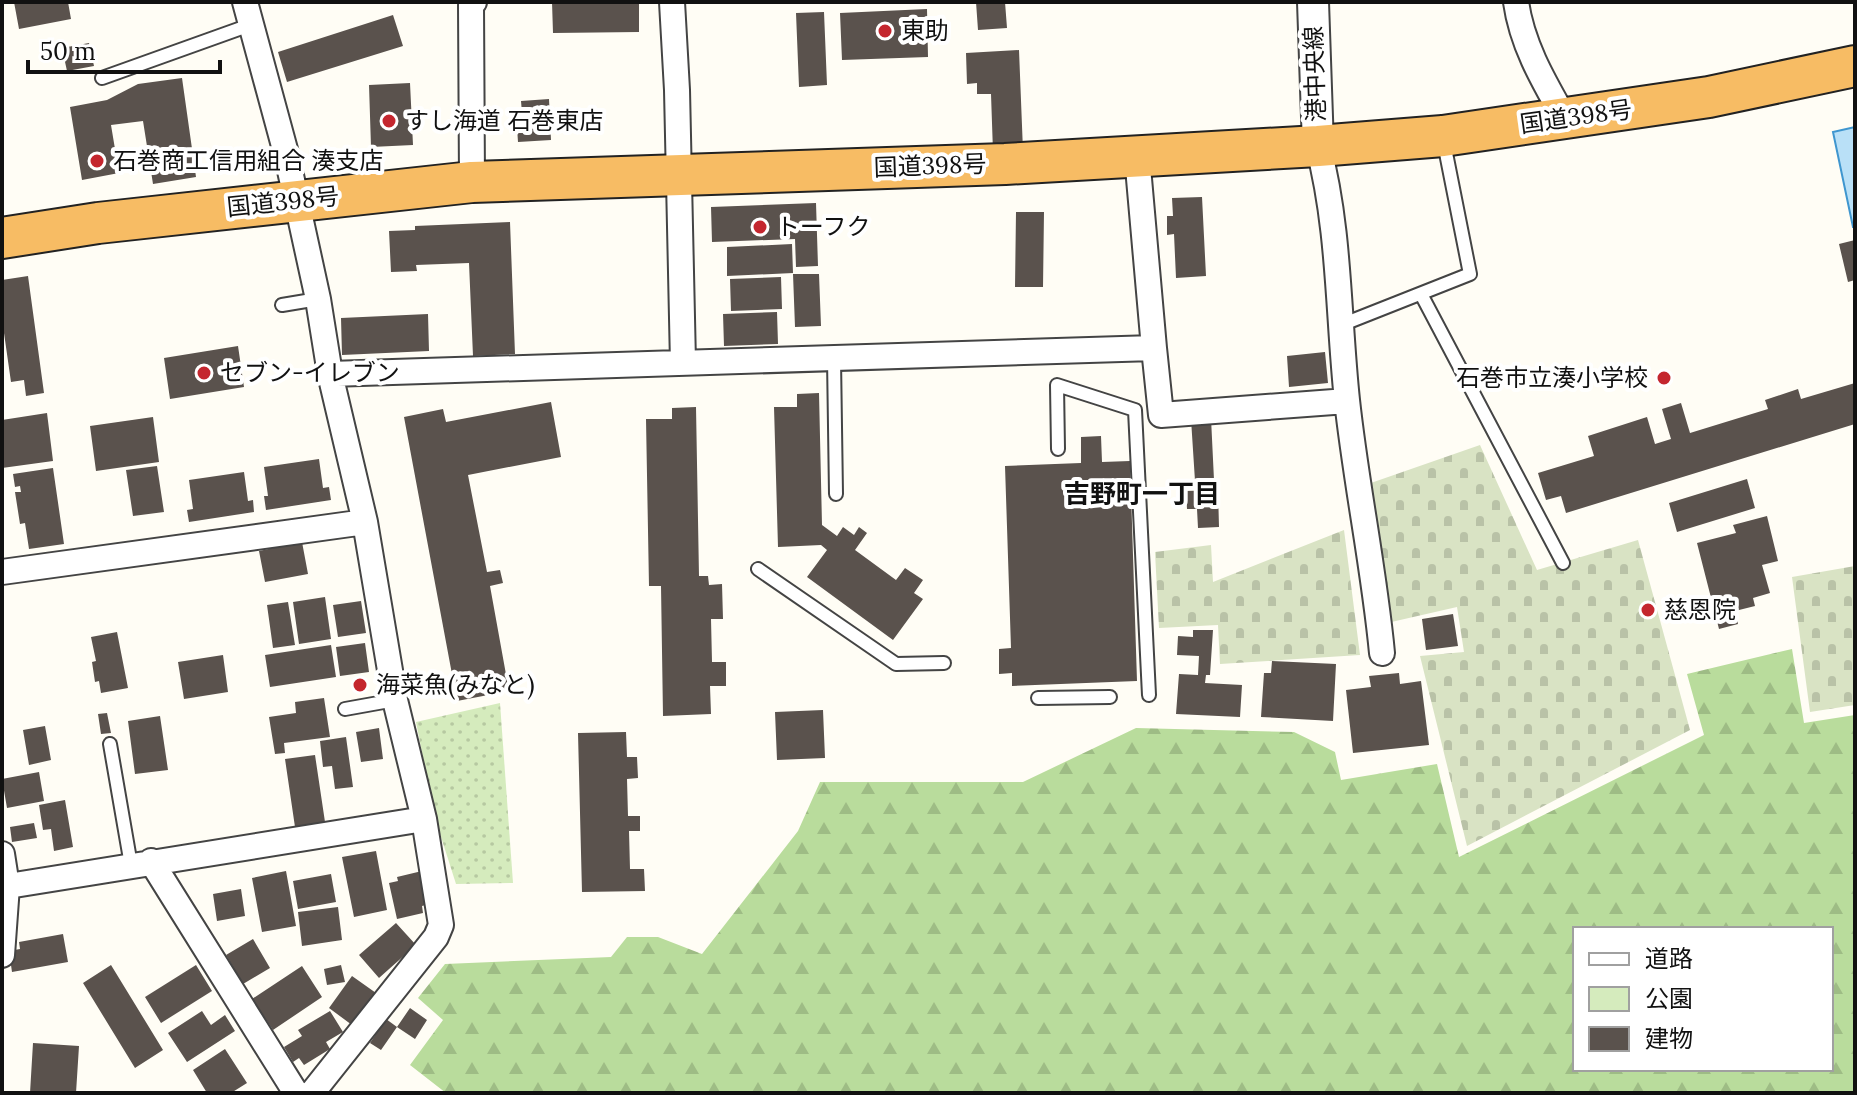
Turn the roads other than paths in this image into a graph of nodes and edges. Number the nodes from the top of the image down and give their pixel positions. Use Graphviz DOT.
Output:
graph roads {
  1 [pos="474,2"];
  2 [pos="672,2"];
  3 [pos="1313,2"];
  4 [pos="1516,2"];
  5 [pos="247,13"];
  6 [pos="1855,66"];
  7 [pos="102,78"];
  8 [pos="1565,119"];
  9 [pos="1443,136"];
  10 [pos="1318,146"];
  11 [pos="1137,156"];
  12 [pos="677,177"];
  13 [pos="472,182"];
  14 [pos="297,201"];
  15 [pos="2,238"];
  16 [pos="1421,294"];
  17 [pos="318,299"];
  18 [pos="282,305"];
  19 [pos="1341,325"];
  20 [pos="1154,348"];
  21 [pos="834,359"];
  22 [pos="683,363"];
  23 [pos="330,374"];
  24 [pos="1347,401"];
  25 [pos="1058,449"];
  26 [pos="836,494"];
  27 [pos="365,522"];
  28 [pos="1563,563"];
  29 [pos="758,569"];
  30 [pos="2,572"];
  31 [pos="1382,653"];
  32 [pos="944,663"];
  33 [pos="1149,695"];
  34 [pos="1110,697"];
  35 [pos="1038,698"];
  36 [pos="395,700"];
  37 [pos="345,709"];
  38 [pos="110,744"];
  39 [pos="424,819"];
  40 [pos="2,854"];
  41 [pos="141,863"];
  42 [pos="5,886"];
  43 [pos="2,955"];
  44 [pos="296,1093"];
  45 [pos="312,1093"];
  1 -- 13 [label="street"];
  2 -- 12 [label="street"];
  3 -- 10 [label="street, 港中央線"];
  4 -- 8 [label="street"];
  5 -- 7 [label="lane"];
  5 -- 14 [label="street"];
  6 -- 8 [label="highway, 国道398号"];
  8 -- 9 [label="highway, 国道398号"];
  9 -- 10 [label="highway, 国道398号"];
  9 -- 16 [label="lane"];
  10 -- 11 [label="highway, 国道398号"];
  10 -- 19 [label="street"];
  11 -- 12 [label="highway, 国道398号"];
  11 -- 20 [label="street"];
  12 -- 13 [label="highway, 国道398号"];
  12 -- 22 [label="street"];
  13 -- 14 [label="highway, 国道398号"];
  14 -- 15 [label="highway, 国道398号"];
  14 -- 17 [label="street"];
  16 -- 19 [label="lane"];
  16 -- 28 [label="lane"];
  17 -- 18 [label="lane"];
  17 -- 23 [label="street"];
  19 -- 24 [label="street"];
  20 -- 21 [label="street"];
  20 -- 24 [label="street"];
  21 -- 22 [label="street"];
  21 -- 26 [label="lane"];
  22 -- 23 [label="street"];
  23 -- 27 [label="street"];
  24 -- 31 [label="street"];
  25 -- 33 [label="lane"];
  27 -- 30 [label="street"];
  27 -- 36 [label="street"];
  29 -- 32 [label="lane"];
  34 -- 35 [label="lane"];
  36 -- 37 [label="lane"];
  36 -- 39 [label="street"];
  38 -- 41 [label="lane"];
  39 -- 41 [label="street"];
  39 -- 45 [label="street"];
  40 -- 42 [label="street"];
  41 -- 42 [label="street"];
  41 -- 44 [label="street"];
  42 -- 43 [label="street"];
}
